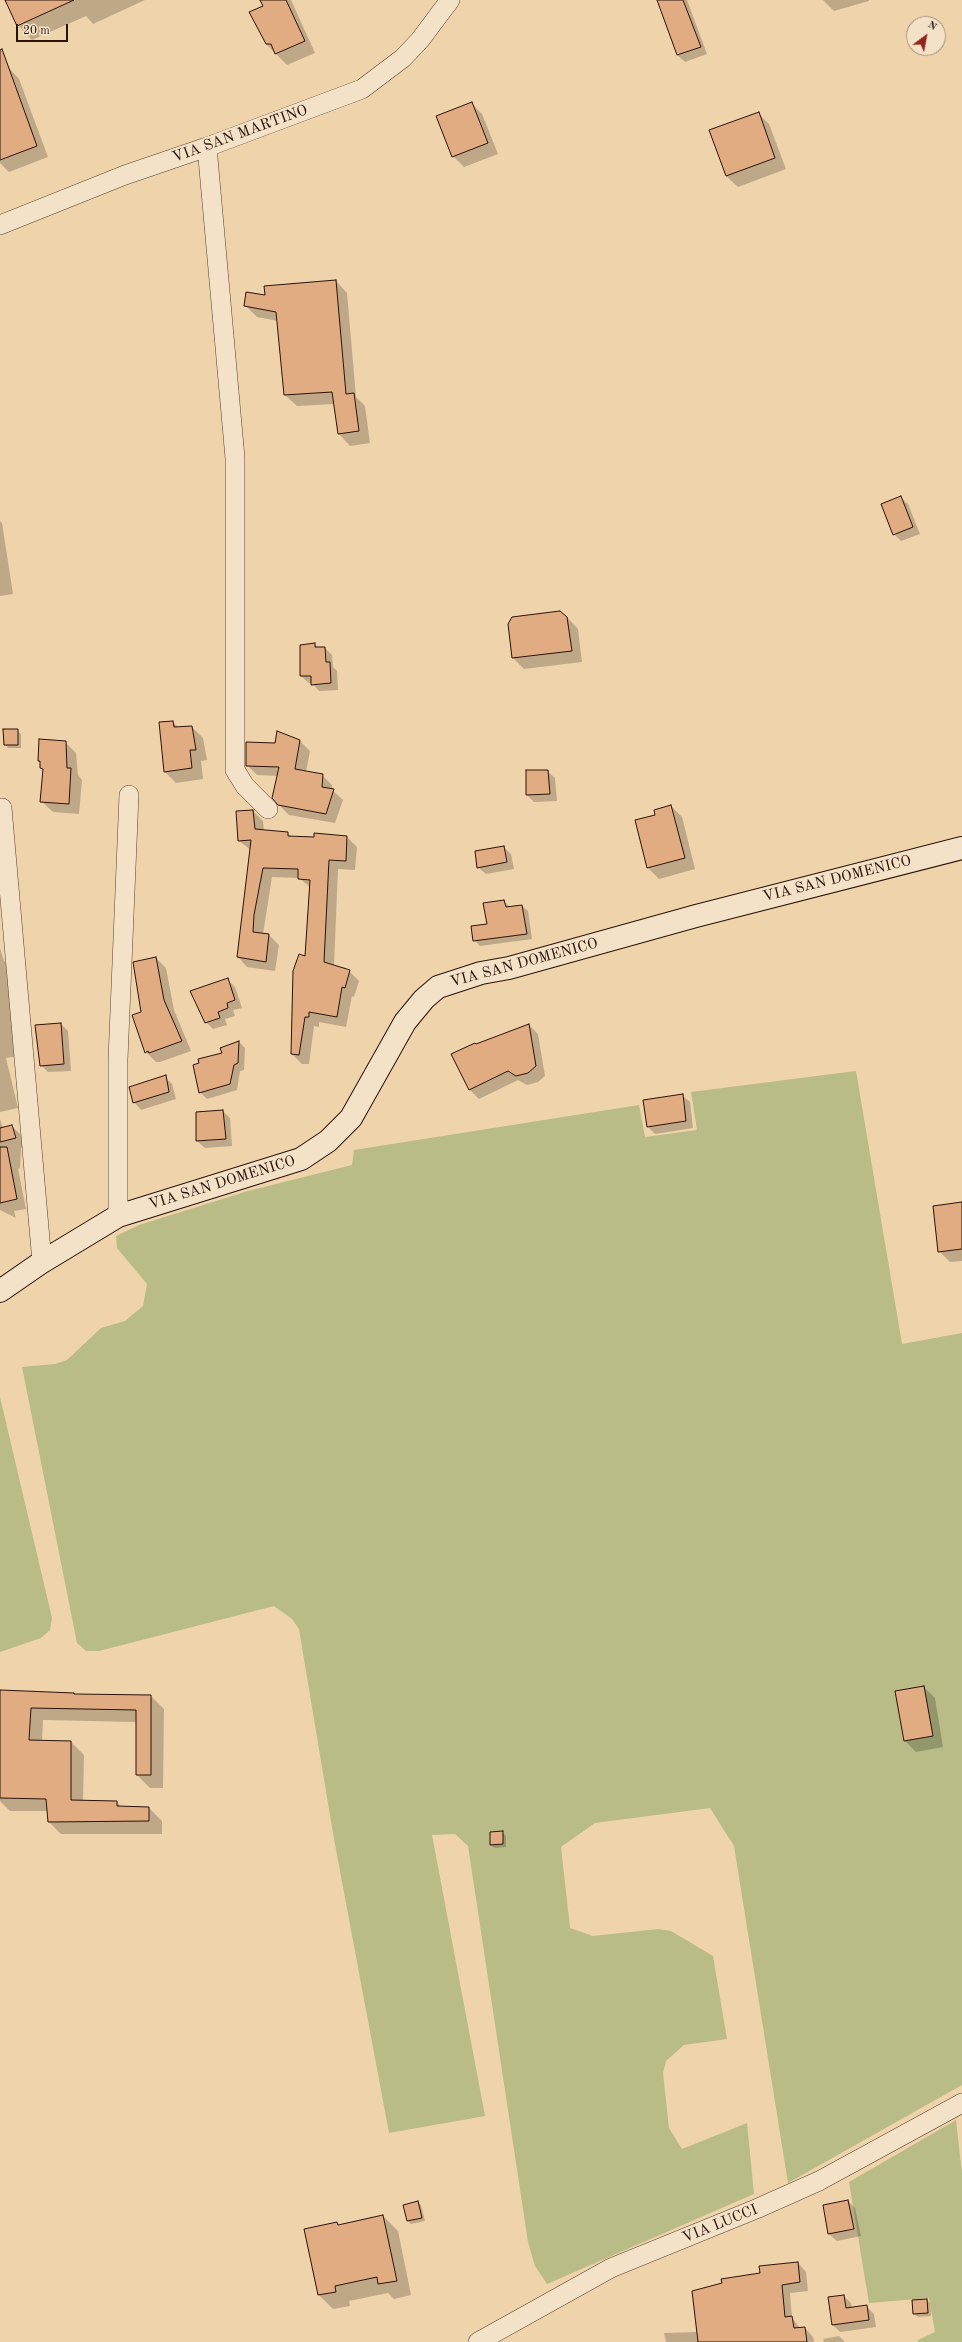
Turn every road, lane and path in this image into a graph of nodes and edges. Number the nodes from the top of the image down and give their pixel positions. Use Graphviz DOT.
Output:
graph roads {
  1 [pos="450,0"];
  2 [pos="207,147"];
  3 [pos="0,224"];
  4 [pos="129,795"];
  5 [pos="2,808"];
  6 [pos="268,809"];
  7 [pos="962,848"];
  8 [pos="118,1216"];
  9 [pos="42,1262"];
  10 [pos="0,1291"];
  11 [pos="962,2102"];
  12 [pos="478,2342"];
  1 -- 2 [label="street, VIA SAN MARTINO"];
  2 -- 3 [label="street, VIA SAN MARTINO"];
  2 -- 6 [label="street"];
  4 -- 8 [label="street"];
  5 -- 9 [label="street"];
  7 -- 8 [label="street, VIA SAN DOMENICO"];
  8 -- 9 [label="street, VIA SAN DOMENICO"];
  9 -- 10 [label="street, VIA SAN DOMENICO"];
  11 -- 12 [label="street, VIA LUCCI"];
}
